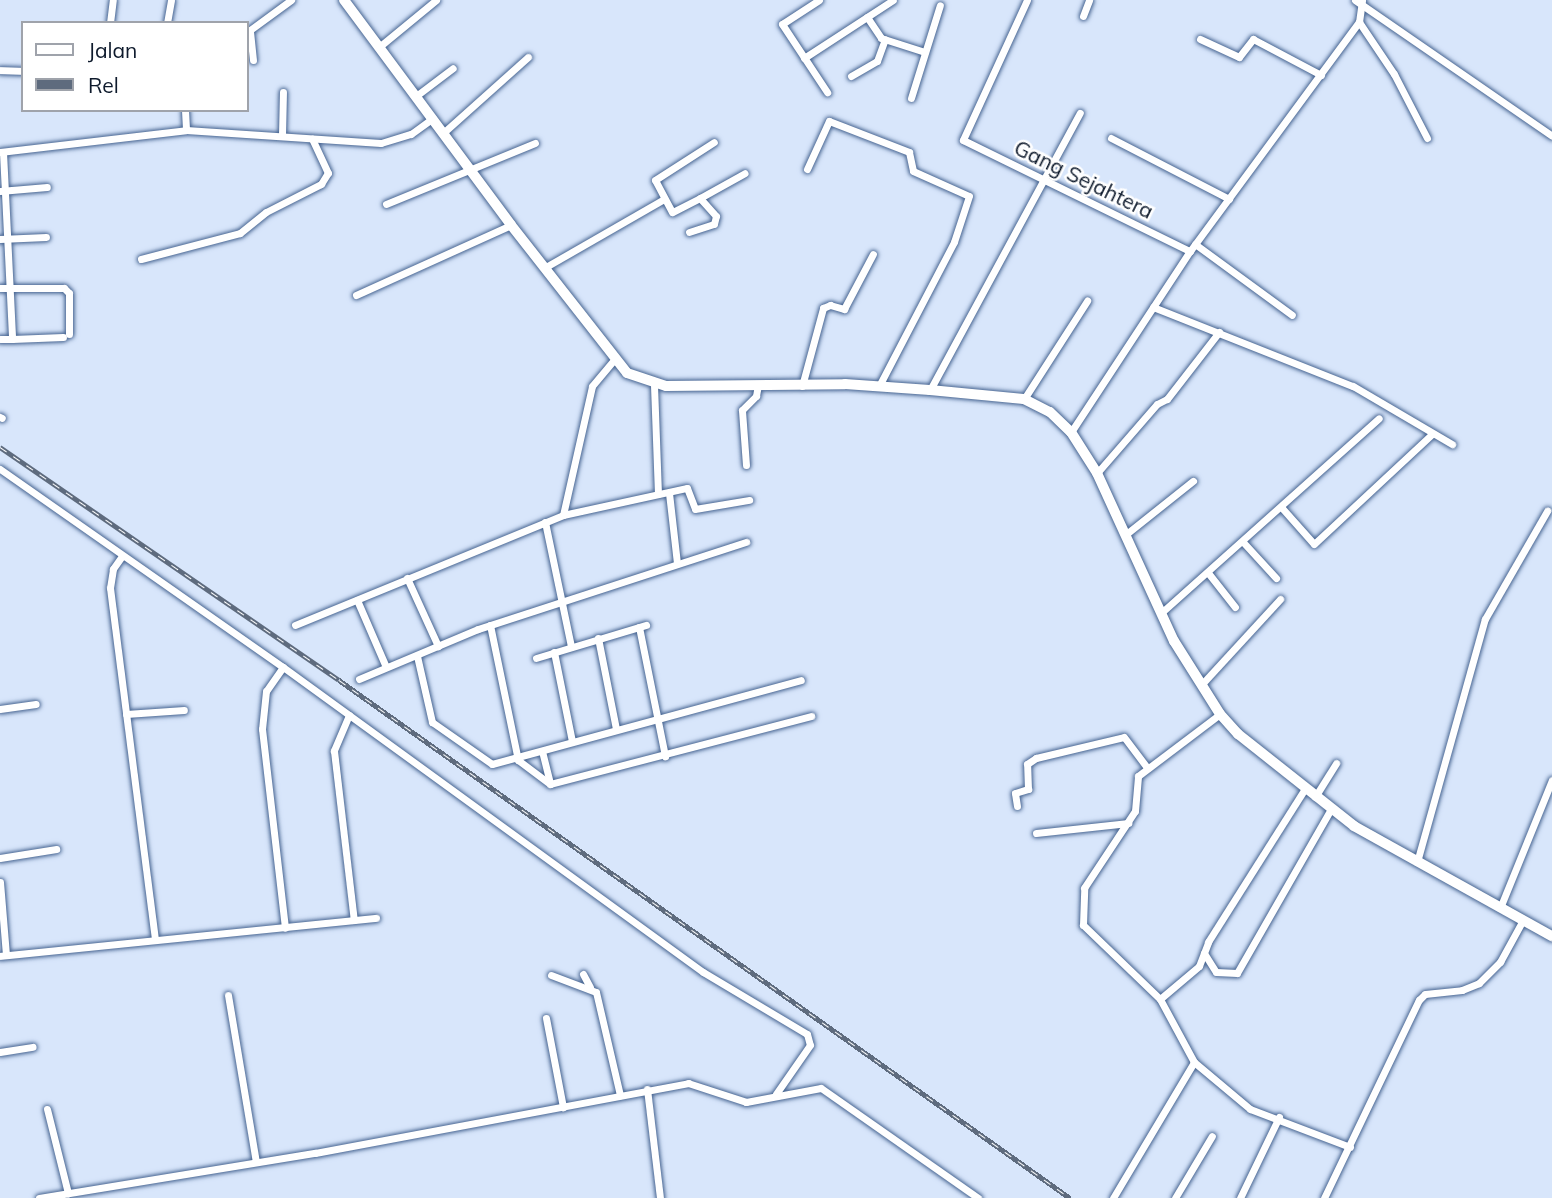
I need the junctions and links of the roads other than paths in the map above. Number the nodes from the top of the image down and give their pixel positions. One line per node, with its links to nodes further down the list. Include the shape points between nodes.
1 (113, 0): 15 (street)
2 (171, 0): 16 (street)
3 (291, 0): 24 (street, via 250,30)
4 (344, 0): 20 (street)
5 (436, 0): 20 (street)
6 (818, 0): 23 (street, via 782,24)
7 (893, 0): 14 (street)
8 (1027, 0): 50 (street, Gang Sejahtera, via 963,140)
9 (1089, 0): 13 (street)
10 (1355, 0): 11 (street)
11 (1363, 3): 17 (street); 40 (street)
12 (940, 5): 21 (street)
13 (1083, 16)
14 (867, 17): 18 (street); 23 (street)
15 (110, 21)
16 (167, 21)
17 (1359, 22): 28 (street); 43 (street, via 1394,74)
18 (885, 39): 21 (street); 29 (street, via 877,61)
19 (1200, 39): 28 (street, via 1239,57 1253,39)
20 (379, 47): 32 (street)
21 (925, 52): 33 (street)
22 (528, 57): 38 (street)
23 (804, 58): 31 (street)
24 (253, 60)
25 (453, 68): 32 (street)
26 (0, 70): 27 (street)
27 (21, 71)
28 (1321, 75): 55 (street)
29 (851, 76)
30 (283, 92): 39 (street)
31 (827, 92)
32 (416, 96): 36 (street)
33 (911, 98)
34 (185, 112): 37 (street)
35 (1080, 113): 50 (street)
36 (433, 118): 38 (street); 41 (street, via 394,141)
37 (186, 130): 39 (street); 46 (street)
38 (443, 133): 47 (street)
39 (282, 135): 41 (street)
40 (1552, 136)
41 (312, 138): 63 (street, via 328,173 321,184 266,212 240,233)
42 (1111, 138): 55 (street)
43 (1427, 138)
44 (714, 142): 54 (street, via 655,180)
45 (535, 143): 47 (street)
46 (2, 152): 52 (street)
47 (469, 168): 56 (street); 57 (street)
48 (807, 169): 78 (street, via 829,121 909,152 913,172 969,196 954,242)
49 (745, 173): 53 (street)
50 (1043, 178): 61 (street, Gang Sejahtera); 79 (street)
51 (47, 187): 52 (street)
52 (3, 190): 60 (street)
53 (701, 198): 54 (street, via 674,212); 58 (street, via 716,221)
54 (664, 199): 64 (street)
55 (1228, 199): 61 (street)
56 (386, 204)
57 (511, 225): 64 (street); 67 (street)
58 (689, 232)
59 (46, 237): 60 (street)
60 (4, 239): 66 (street)
61 (1192, 247): 69 (street); 70 (street, Gang Sejahtera)
62 (873, 254): 77 (street, via 844,309 823,308)
63 (141, 260)
64 (544, 268): 74 (street)
65 (0, 288): 66 (street)
66 (11, 288): 73 (street); 73 (street, via 66,289 66,335)
67 (356, 295)
68 (1087, 301): 80 (street)
69 (1153, 307): 71 (street); 82 (street)
70 (1292, 315)
71 (1219, 332): 83 (street, via 1353,386); 87 (street, via 1167,400 1157,404)
72 (0, 339): 73 (street)
73 (12, 339)
74 (614, 360): 75 (street, via 627,373); 94 (street, via 592,386)
75 (654, 385): 76 (street); 90 (street)
76 (758, 385): 77 (street); 85 (street, via 742,410)
77 (802, 386): 78 (street)
78 (879, 386): 79 (street)
79 (930, 390): 80 (street)
80 (1024, 400): 82 (street, via 1049,412)
81 (1379, 418): 92 (street)
82 (1071, 432): 87 (street)
83 (1432, 433): 84 (street); 92 (street, via 1314,544)
84 (1452, 443)
85 (746, 465)
86 (0, 469): 99 (street)
87 (1097, 473): 96 (street)
88 (1194, 481): 96 (street)
89 (669, 493): 90 (street); 91 (street, via 690,489 697,509); 100 (street)
90 (658, 494): 94 (street)
91 (749, 500)
92 (1282, 508): 98 (street)
93 (1547, 510): 147 (street, via 1485,619)
94 (563, 515): 95 (street)
95 (545, 522): 102 (street); 106 (street)
96 (1125, 535): 108 (street)
97 (746, 542): 100 (street)
98 (1243, 542): 101 (street); 103 (street)
99 (122, 556): 117 (street); 125 (street, via 113,569 110,588)
100 (677, 563): 106 (street)
101 (1209, 574): 107 (street); 108 (street)
102 (407, 578): 104 (street); 112 (street)
103 (1276, 578)
104 (357, 600): 109 (street); 118 (street)
105 (1280, 600): 121 (street)
106 (560, 603): 110 (street); 113 (street)
107 (1235, 607)
108 (1161, 612): 121 (street)
109 (295, 625)
110 (490, 625): 112 (street); 134 (street)
111 (598, 638): 113 (street); 129 (street, via 643,626); 130 (street)
112 (438, 646): 115 (street)
113 (571, 646): 114 (street)
114 (554, 652): 116 (street); 131 (street)
115 (417, 656): 118 (street); 134 (street, via 434,725 486,764)
116 (536, 658)
117 (283, 667): 127 (street); 153 (street, via 267,691 262,729)
118 (386, 667): 119 (street)
119 (359, 679)
120 (801, 680): 129 (street)
121 (1201, 685): 126 (street)
122 (36, 704): 123 (street)
123 (0, 709)
124 (184, 710): 125 (street)
125 (126, 714): 155 (street)
126 (1220, 714): 136 (street); 139 (street)
127 (349, 715): 151 (street, via 334,751); 167 (street, via 703,972 807,1034 810,1045)
128 (811, 716): 133 (street)
129 (658, 718): 130 (street); 133 (street)
130 (616, 729): 131 (street)
131 (572, 741): 132 (street)
132 (542, 751): 134 (street); 138 (street)
133 (665, 756): 138 (street)
134 (518, 760): 138 (street)
135 (1336, 763): 140 (street)
136 (1147, 768): 141 (street, via 1124,737 1036,758 1027,764 1028,789 1015,793); 143 (street, via 1136,779 1137,802)
137 (1552, 780): 149 (street)
138 (550, 784)
139 (1304, 790): 140 (street); 156 (street)
140 (1315, 797): 142 (street)
141 (1017, 806)
142 (1331, 808): 147 (street); 156 (street, via 1237,973 1216,972)
143 (1128, 823): 144 (street); 161 (street, via 1084,888 1083,925)
144 (1036, 833)
145 (56, 849): 146 (street)
146 (0, 859)
147 (1417, 862): 149 (street)
148 (0, 882): 157 (street)
149 (1500, 908): 152 (street)
150 (376, 918): 151 (street)
151 (354, 920): 153 (street)
152 (1523, 920): 154 (street); 173 (street, via 1500,962 1479,983 1425,994 1419,1000 1360,1116)
153 (285, 928): 155 (street)
154 (1552, 936)
155 (155, 937): 157 (street)
156 (1204, 953): 161 (street, via 1194,971)
157 (3, 955)
158 (583, 974): 168 (street, via 603,1018)
159 (551, 975): 168 (street, via 596,992)
160 (228, 995): 174 (street)
161 (1160, 999): 165 (street)
162 (545, 1018): 169 (street)
163 (33, 1047): 164 (street)
164 (0, 1052)
165 (1194, 1062): 171 (street, via 1233,1099 1250,1110); 179 (street)
166 (647, 1089): 167 (street, via 688,1083 746,1102); 168 (street); 177 (street)
167 (776, 1094): 178 (street, via 821,1088)
168 (620, 1095): 169 (street)
169 (563, 1107): 174 (street)
170 (47, 1109): 175 (street)
171 (1279, 1117): 173 (street); 181 (street)
172 (1212, 1136): 180 (street)
173 (1350, 1147): 182 (street)
174 (256, 1162): 175 (street)
175 (68, 1193): 176 (street)
176 (38, 1198)
177 (660, 1198)
178 (978, 1198)
179 (1113, 1198)
180 (1175, 1198)
181 (1241, 1198)
182 (1324, 1198)

